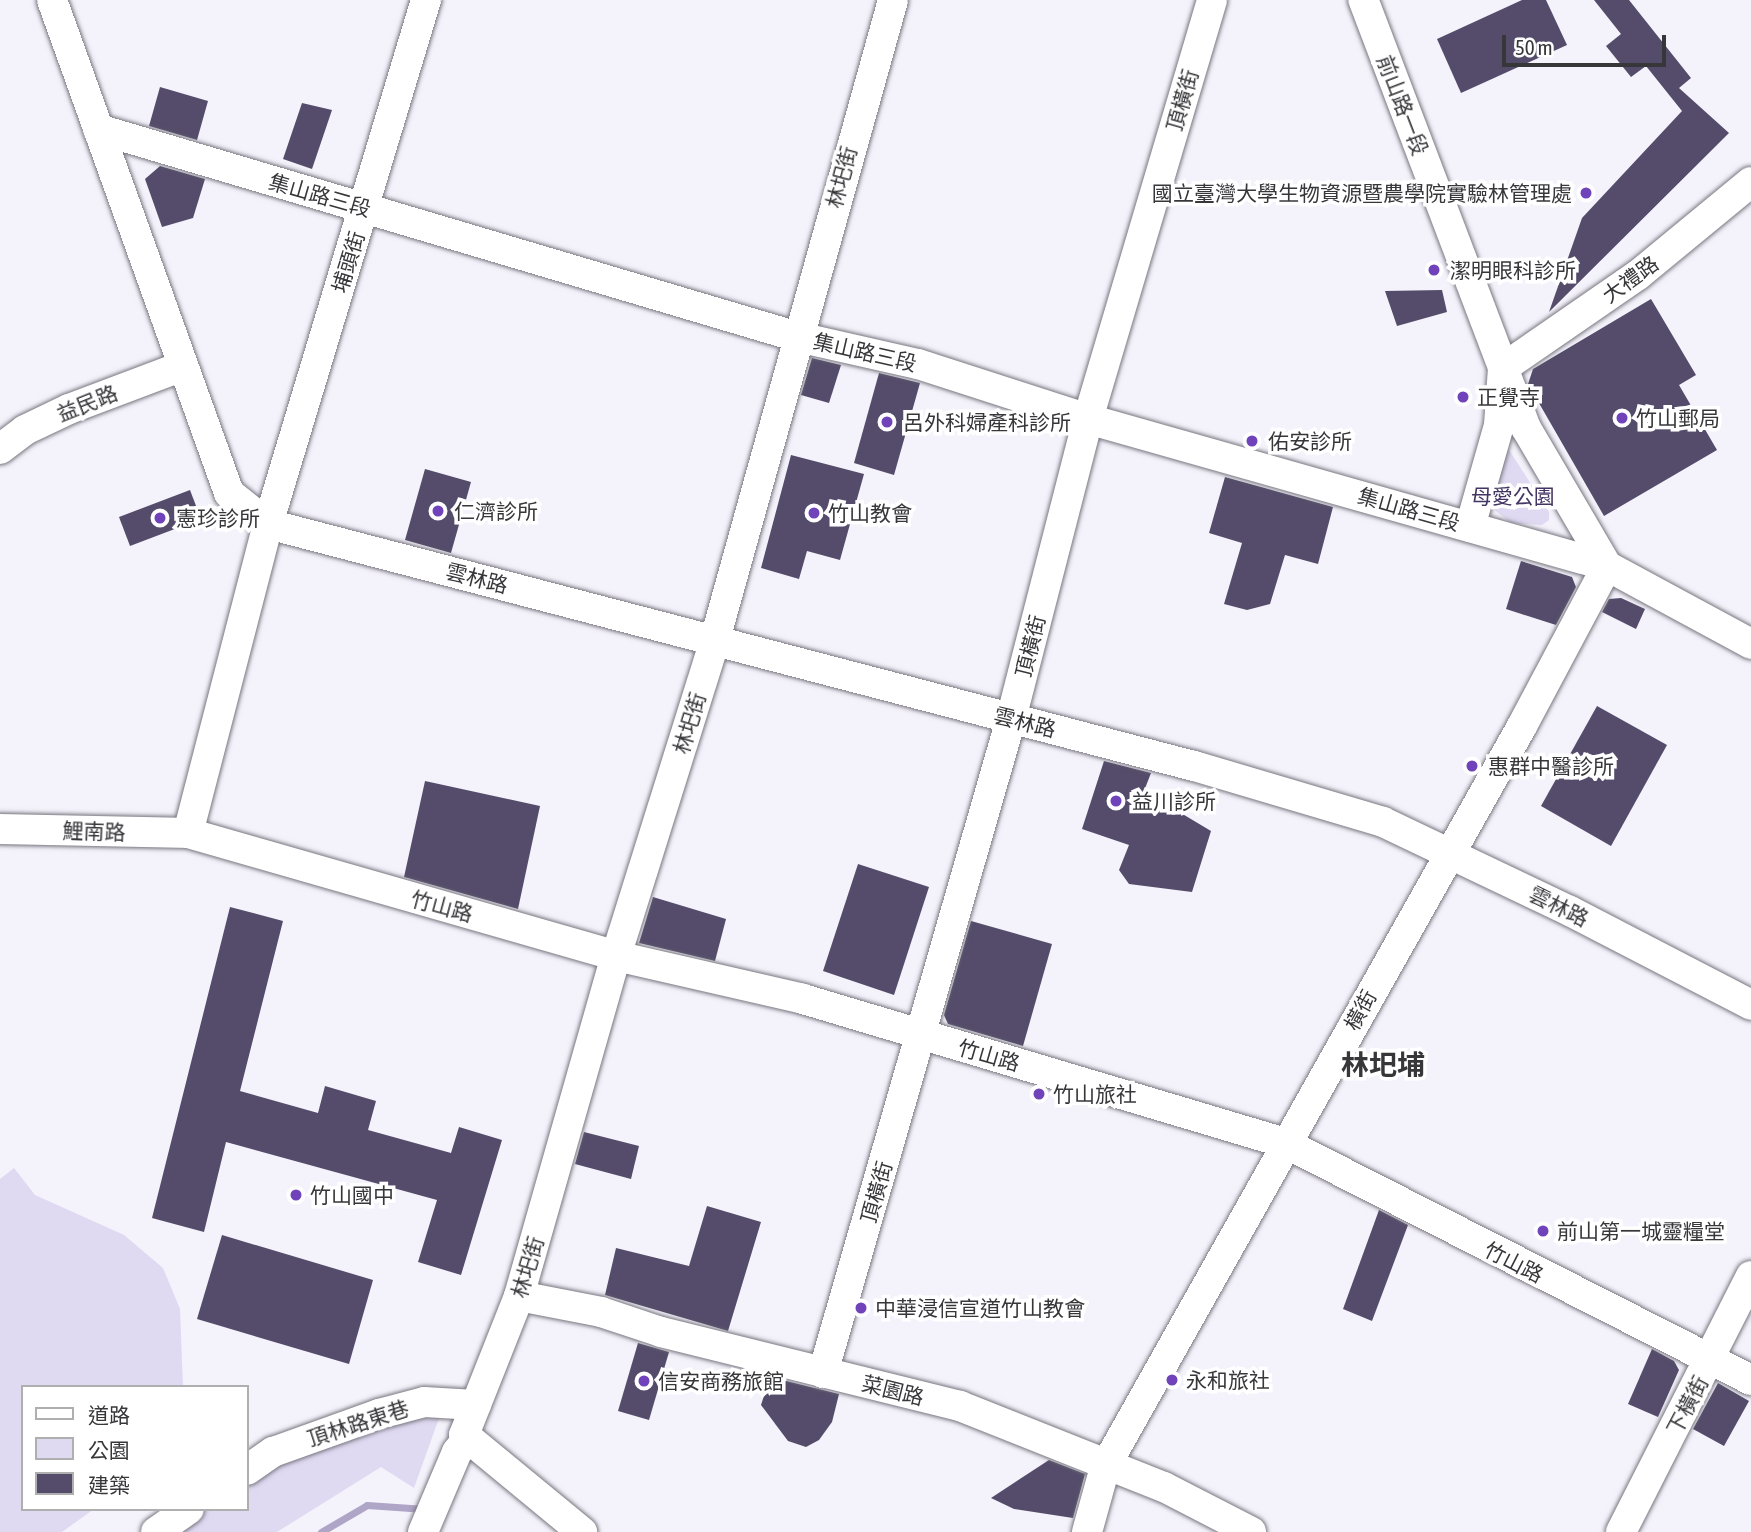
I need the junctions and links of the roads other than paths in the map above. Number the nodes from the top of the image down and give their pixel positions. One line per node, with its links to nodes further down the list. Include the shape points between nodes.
1 (52, 0): 6 (street)
2 (426, 0): 8 (street, 埔頭街)
3 (893, 0): 9 (street, 林圯街)
4 (1212, 0): 12 (street, 頂橫街)
5 (1363, 0): 11 (street, 前山路一段)
6 (98, 130): 8 (street, 集山路三段); 10 (street)
7 (1751, 182): 11 (street, 大禮路, via 1638,275)
8 (365, 208): 9 (street, 集山路三段); 14 (street, 埔頭街)
9 (798, 337): 12 (street, 集山路三段, via 918,364); 17 (street, 林圯街)
10 (180, 367): 13 (street, 益民路, via 69,409 25,430); 14 (street, via 229,494)
11 (1503, 368): 15 (street, 前山路一段, via 1499,425); 16 (street, 前山路一段, via 1526,428)
12 (1088, 419): 15 (street, 集山路三段); 19 (street, 頂橫街)
13 (0, 449)
14 (268, 524): 17 (street, 雲林路); 20 (street, 埔頭街)
15 (1470, 527): 16 (street, 集山路三段)
16 (1607, 566): 18 (street, 集山路三段); 22 (street, 橫街)
17 (714, 643): 19 (street, 雲林路); 23 (street, 林圯街)
18 (1751, 644)
19 (1011, 719): 22 (street, 雲林路, via 1194,766 1383,822); 25 (street, 頂橫街)
20 (188, 833): 21 (street, 鯉南路); 23 (street, 竹山路)
21 (8, 834)
22 (1450, 854): 24 (street, 雲林路); 26 (street, 橫街)
23 (616, 956): 25 (street, 竹山路, via 790,996); 28 (street, 林圯街)
24 (1751, 1005)
25 (921, 1035): 26 (street, 竹山路); 30 (street, 頂橫街)
26 (1285, 1143): 29 (street, 竹山路); 34 (street, 橫街)
27 (1751, 1276): 29 (street, 下橫街)
28 (519, 1296): 30 (street, 菜園路, via 601,1312); 32 (street, 林圯街)
29 (1711, 1359): 31 (street, 竹山路); 42 (street, 下橫街)
30 (823, 1373): 34 (street, 菜園路, via 960,1406)
31 (1751, 1380)
32 (476, 1405): 33 (street, 林圯街, via 464,1435); 35 (street, 頂林路東巷, via 424,1402 379,1414 273,1452)
33 (468, 1438): 38 (street, 林圯街); 39 (street)
34 (1105, 1466): 40 (street, 橫街); 41 (street, 菜園路, via 1164,1488)
35 (248, 1469)
36 (186, 1511): 37 (street)
37 (156, 1532)
38 (423, 1532)
39 (582, 1532)
40 (1087, 1532)
41 (1251, 1532)
42 (1621, 1532)

